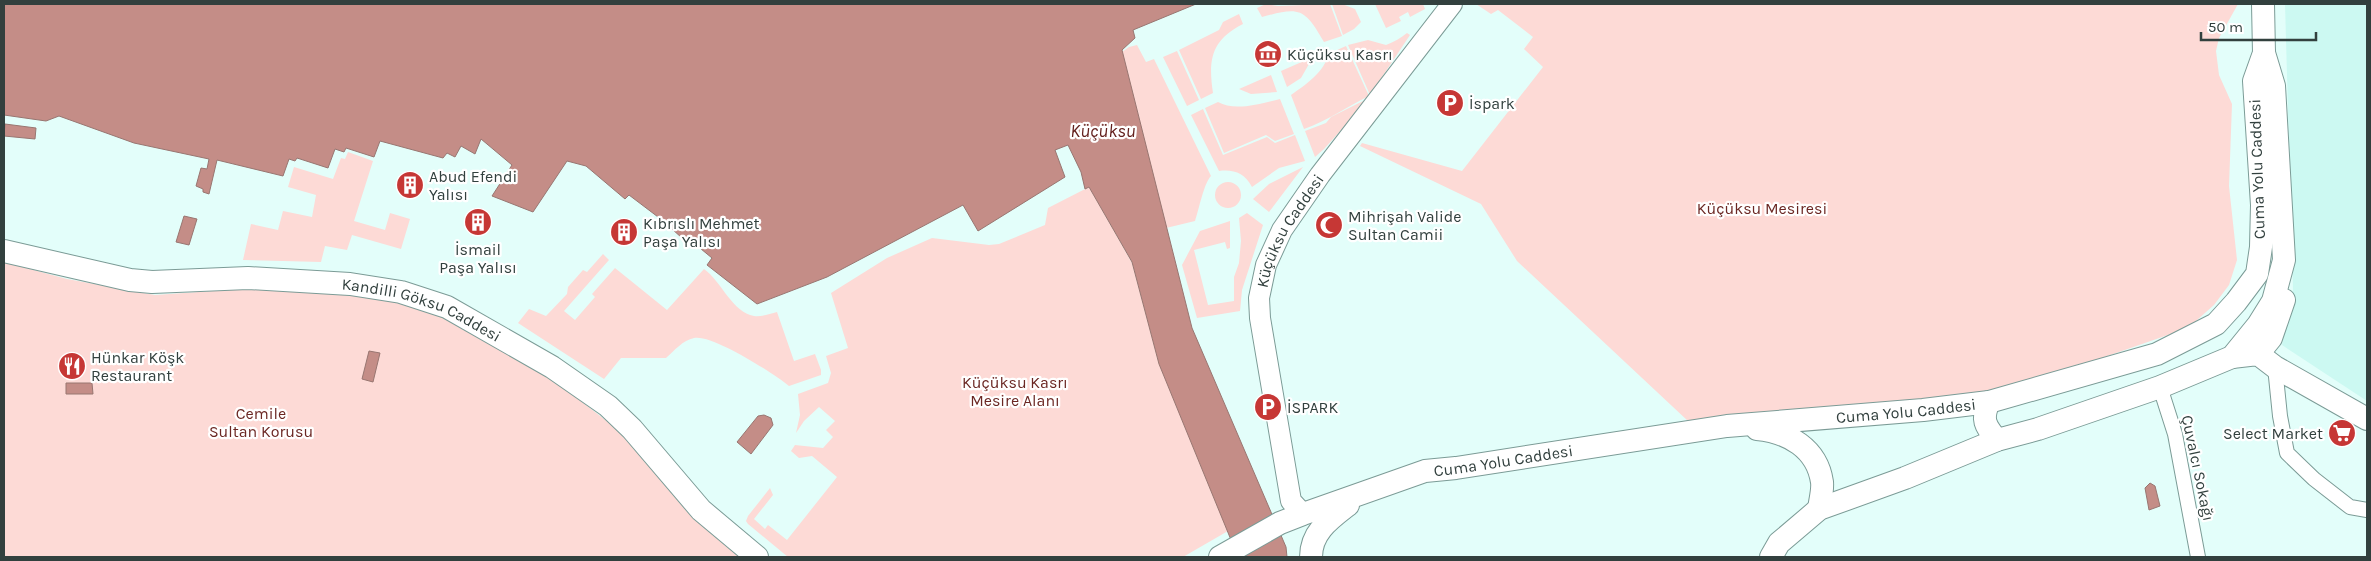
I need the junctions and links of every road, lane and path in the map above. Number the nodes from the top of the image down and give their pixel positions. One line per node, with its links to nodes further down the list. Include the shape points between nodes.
1 (1452, 4): 15 (street, Küçüksu Caddesi, via 1320,175 1282,230 1266,265 1259,298 1260,318)
2 (2263, 4): 3 (main road, Cuma Yolu Caddesi)
3 (2264, 53): 5 (main road, Cuma Yolu Caddesi, via 2254,81 2262,205); 6 (main road, Cuma Yolu Caddesi, via 2274,86 2284,260)
4 (4, 252): 19 (main road, Kandilli Göksu Caddesi, via 130,280 248,278 350,284 401,292 446,307 552,367 608,406 702,510)
5 (2257, 274): 6 (main road, via 2270,268); 10 (main road, Cuma Yolu Caddesi, via 2216,324 2157,354)
6 (2281, 274): 7 (main road, Cuma Yolu Caddesi, via 2273,301); 8 (main road, via 2287,290)
7 (2232, 357): 8 (main road); 9 (main road, Cuma Yolu Caddesi)
8 (2267, 361): 11 (main road); 17 (street, via 2287,453 2314,480 2350,507)
9 (2160, 387): 13 (main road, Cuma Yolu Caddesi); 22 (street, Çuvalcı Sokağı, via 2175,434)
10 (1989, 402): 12 (main road, Cuma Yolu Caddesi); 13 (main road, via 1983,414 1987,429)
11 (2367, 419)
12 (1727, 426): 14 (main road, Cuma Yolu Caddesi, via 1426,471); 16 (main road, via 1773,430 1800,442 1817,465 1822,483)
13 (1997, 440): 16 (main road, Cuma Yolu Caddesi)
14 (1395, 480): 15 (main road, Cuma Yolu Caddesi); 20 (main road, via 1349,504 1325,522 1311,548)
15 (1297, 508): 18 (main road, via 1280,523)
16 (1819, 509): 21 (main road, via 1779,543)
17 (2367, 510)
18 (1225, 554)
19 (757, 557)
20 (1311, 557)
21 (1771, 557)
22 (2198, 557)

